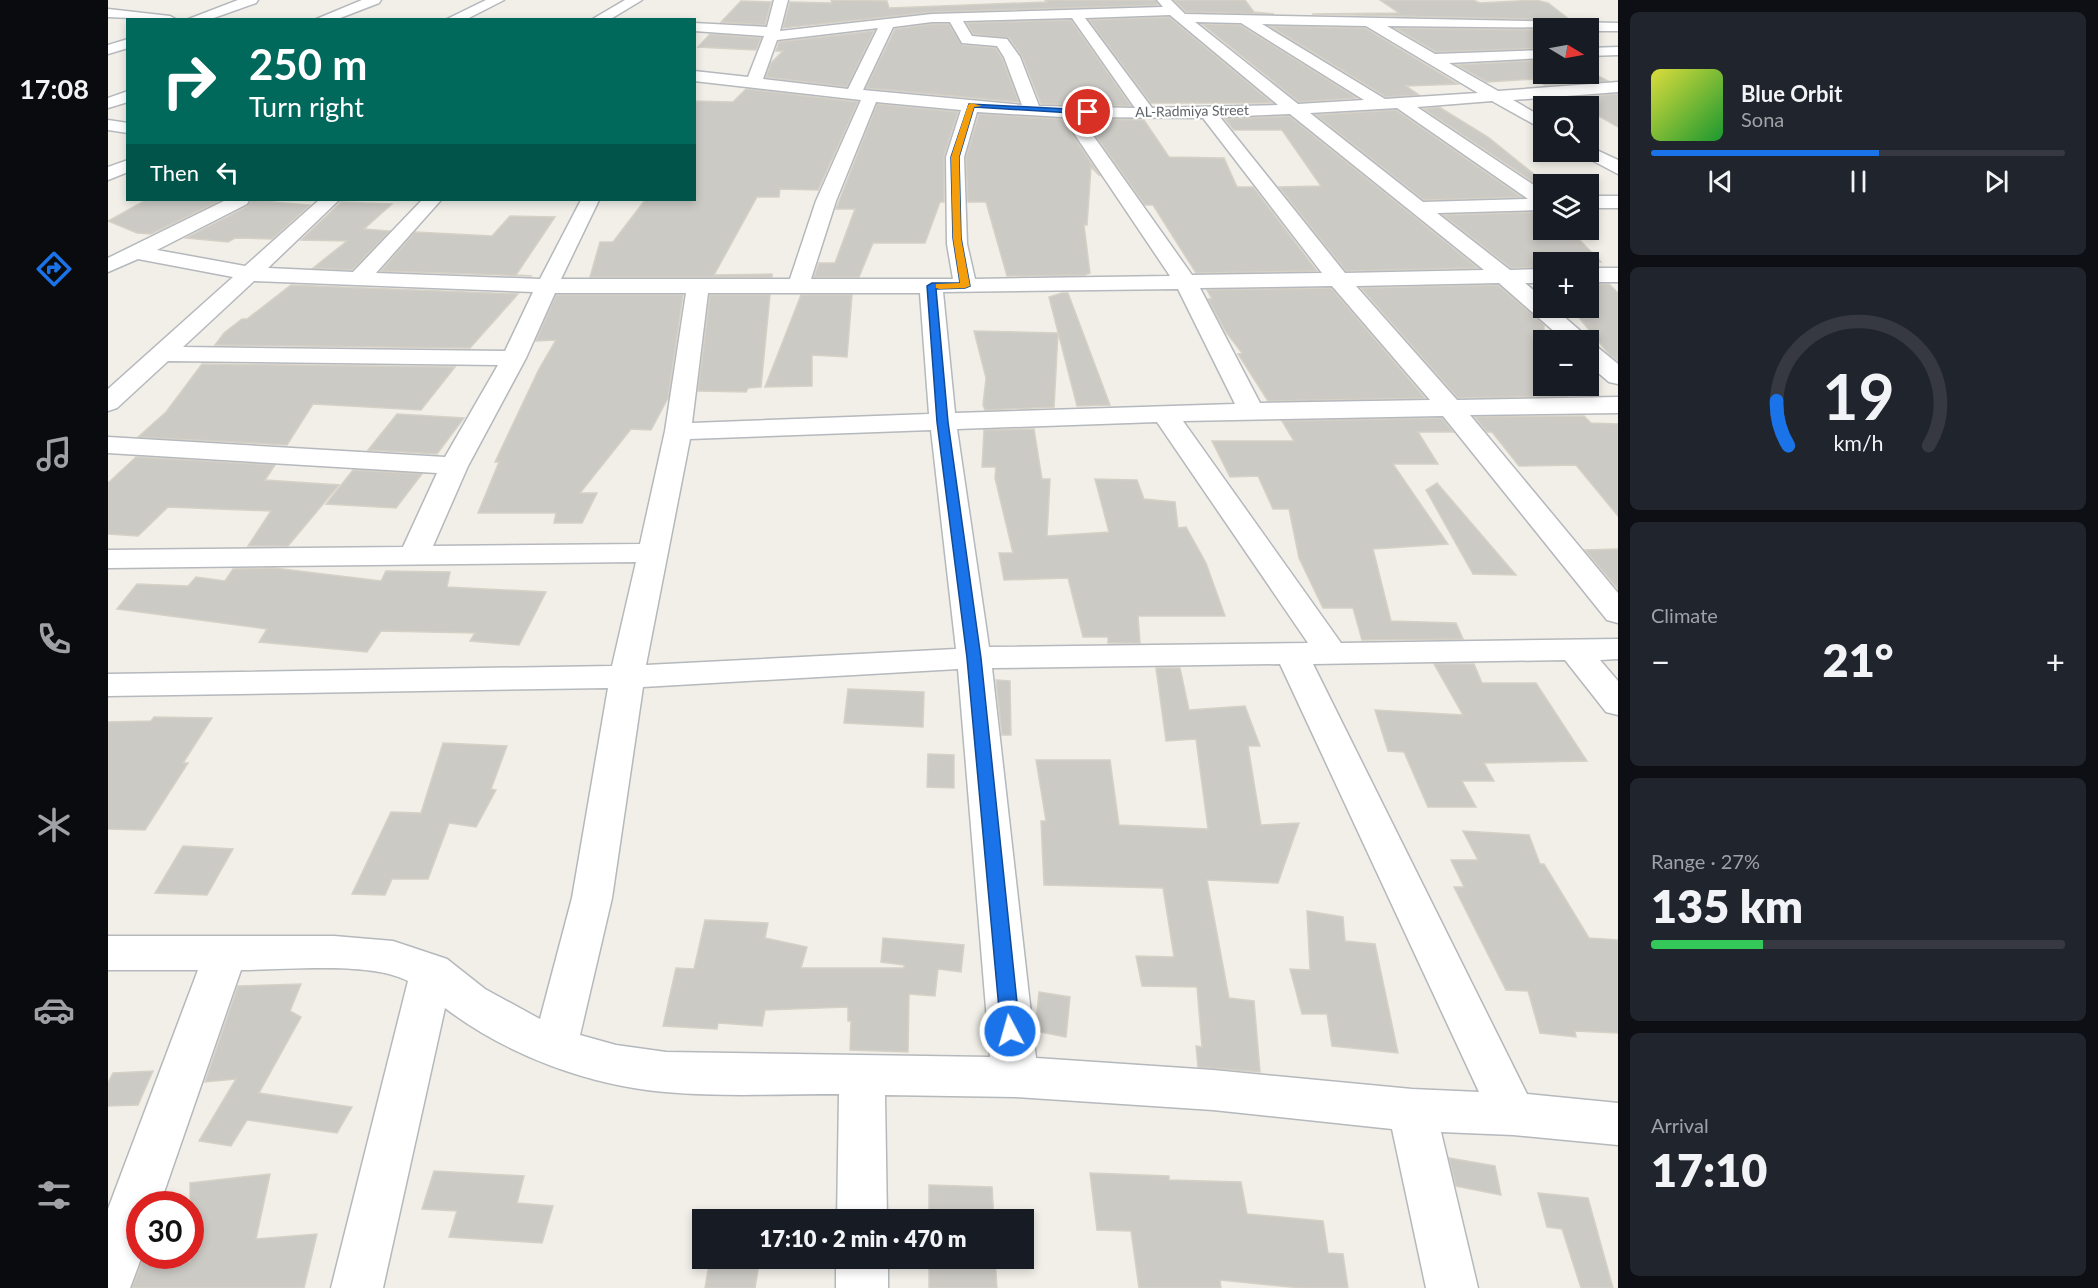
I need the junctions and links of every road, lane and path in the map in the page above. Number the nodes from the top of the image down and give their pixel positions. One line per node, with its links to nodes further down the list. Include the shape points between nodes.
1 (134, 0): 11 (street)
2 (251, 0): 17 (street)
3 (374, 0): 18 (street)
4 (497, 0): 19 (street)
5 (635, 0): 20 (street)
6 (781, 0): 31 (street)
7 (1035, 0): 13 (street)
8 (1283, 7): 23 (street)
9 (1382, 9): 26 (street)
10 (1173, 10): 14 (street); 22 (street); 50 (street)
11 (108, 11): 16 (street)
12 (1533, 12): 21 (street)
13 (1050, 13): 14 (street); 15 (street)
14 (1075, 13): 54 (street)
15 (954, 17): 25 (street, via 930,14); 51 (street, via 967,40 1002,42 1012,57)
16 (156, 18)
17 (199, 18)
18 (326, 18)
19 (456, 18)
20 (602, 18)
21 (1550, 18)
22 (1244, 19): 23 (street); 47 (street)
23 (1302, 20): 24 (street)
24 (1369, 22): 26 (street); 39 (street)
25 (888, 23): 31 (street); 43 (street)
26 (1408, 23): 28 (street)
27 (696, 27): 31 (street)
28 (1533, 27)
29 (1618, 27): 30 (street)
30 (1599, 28)
31 (772, 34): 41 (street)
32 (1599, 36): 33 (street)
33 (1618, 43)
34 (126, 44): 35 (street)
35 (108, 50)
36 (1618, 51): 37 (street)
37 (1599, 52)
38 (1533, 54): 39 (street)
39 (1431, 59): 44 (street)
40 (696, 76): 41 (street, AL-Radmiya Street)
41 (754, 82): 43 (street, AL-Radmiya Street)
42 (1614, 89): 44 (street, AL-Radmiya Street)
43 (862, 94): 49 (street, AL-Radmiya Street); 85 (street)
44 (1491, 95): 46 (street, AL-Radmiya Street); 55 (street)
45 (126, 97): 48 (street)
46 (1400, 102): 47 (street, AL-Radmiya Street); 62 (street)
47 (1380, 103): 50 (street, AL-Radmiya Street)
48 (108, 104)
49 (971, 105): 51 (street, AL-Radmiya Street); 84 (street, via 955,157 957,238)
50 (1292, 108): 53 (street, AL-Radmiya Street); 70 (street)
51 (1032, 110): 52 (street, AL-Radmiya Street)
52 (1068, 112): 54 (street, AL-Radmiya Street); 80 (street)
53 (1207, 112): 54 (street, AL-Radmiya Street); 79 (street)
54 (1147, 113)
55 (1533, 119)
56 (108, 125): 57 (street)
57 (126, 128)
58 (1599, 157): 60 (street)
59 (126, 166): 61 (street)
60 (1618, 168)
61 (108, 174)
62 (1533, 194)
63 (238, 201): 71 (street)
64 (329, 201): 73 (street)
65 (431, 201): 78 (street)
66 (590, 201): 81 (street)
67 (1599, 202): 68 (street)
68 (1618, 202)
69 (1533, 203): 70 (street)
70 (1420, 208): 76 (street)
71 (135, 252): 72 (street); 73 (street)
72 (108, 266)
73 (250, 274): 78 (street); 87 (street)
74 (1599, 275): 75 (street)
75 (1618, 275)
76 (1504, 276): 77 (street); 79 (street); 86 (street)
77 (1533, 276)
78 (358, 279): 81 (street)
79 (1340, 280): 80 (street); 93 (street)
80 (1186, 283): 84 (street); 94 (street)
81 (547, 286): 82 (street); 88 (street)
82 (698, 286): 85 (street); 97 (street)
83 (932, 286): 84 (street); 85 (street); 96 (street)
84 (965, 286)
85 (798, 287)
86 (1566, 330)
87 (161, 354): 88 (street); 91 (street)
88 (514, 358): 99 (street)
89 (1599, 359): 90 (street)
90 (1616, 372)
91 (108, 403)
92 (1618, 405): 93 (street)
93 (1451, 409): 94 (street); 103 (street)
94 (1251, 411): 95 (street)
95 (1165, 415): 96 (street); 106 (street)
96 (943, 422): 97 (street); 108 (street)
97 (678, 431): 100 (street)
98 (108, 445): 99 (street)
99 (454, 466): 101 (street)
100 (651, 553): 101 (street); 109 (street)
101 (413, 557): 102 (street)
102 (108, 559)
103 (1618, 613)
104 (1618, 649): 105 (street)
105 (1575, 650): 106 (street); 111 (street)
106 (1332, 653): 107 (street)
107 (1292, 655): 108 (street); 119 (street)
108 (974, 658): 109 (street); 117 (street)
109 (627, 677): 110 (street); 115 (street, via 592,898)
110 (108, 685)
111 (1618, 704)
112 (108, 953): 113 (street)
113 (226, 953): 114 (street, via 361,954 408,962); 123 (street)
114 (432, 972): 115 (street, via 494,1018); 124 (street)
115 (555, 1047): 116 (street, via 623,1068 666,1072)
116 (862, 1074): 117 (street); 121 (street)
117 (1015, 1077): 118 (street, via 1213,1090)
118 (1412, 1110): 119 (street); 126 (street)
119 (1513, 1114): 120 (street)
120 (1618, 1124)
121 (862, 1209)
122 (862, 1269): 125 (street)
123 (108, 1278)
124 (357, 1288)
125 (862, 1288)
126 (1452, 1288)

